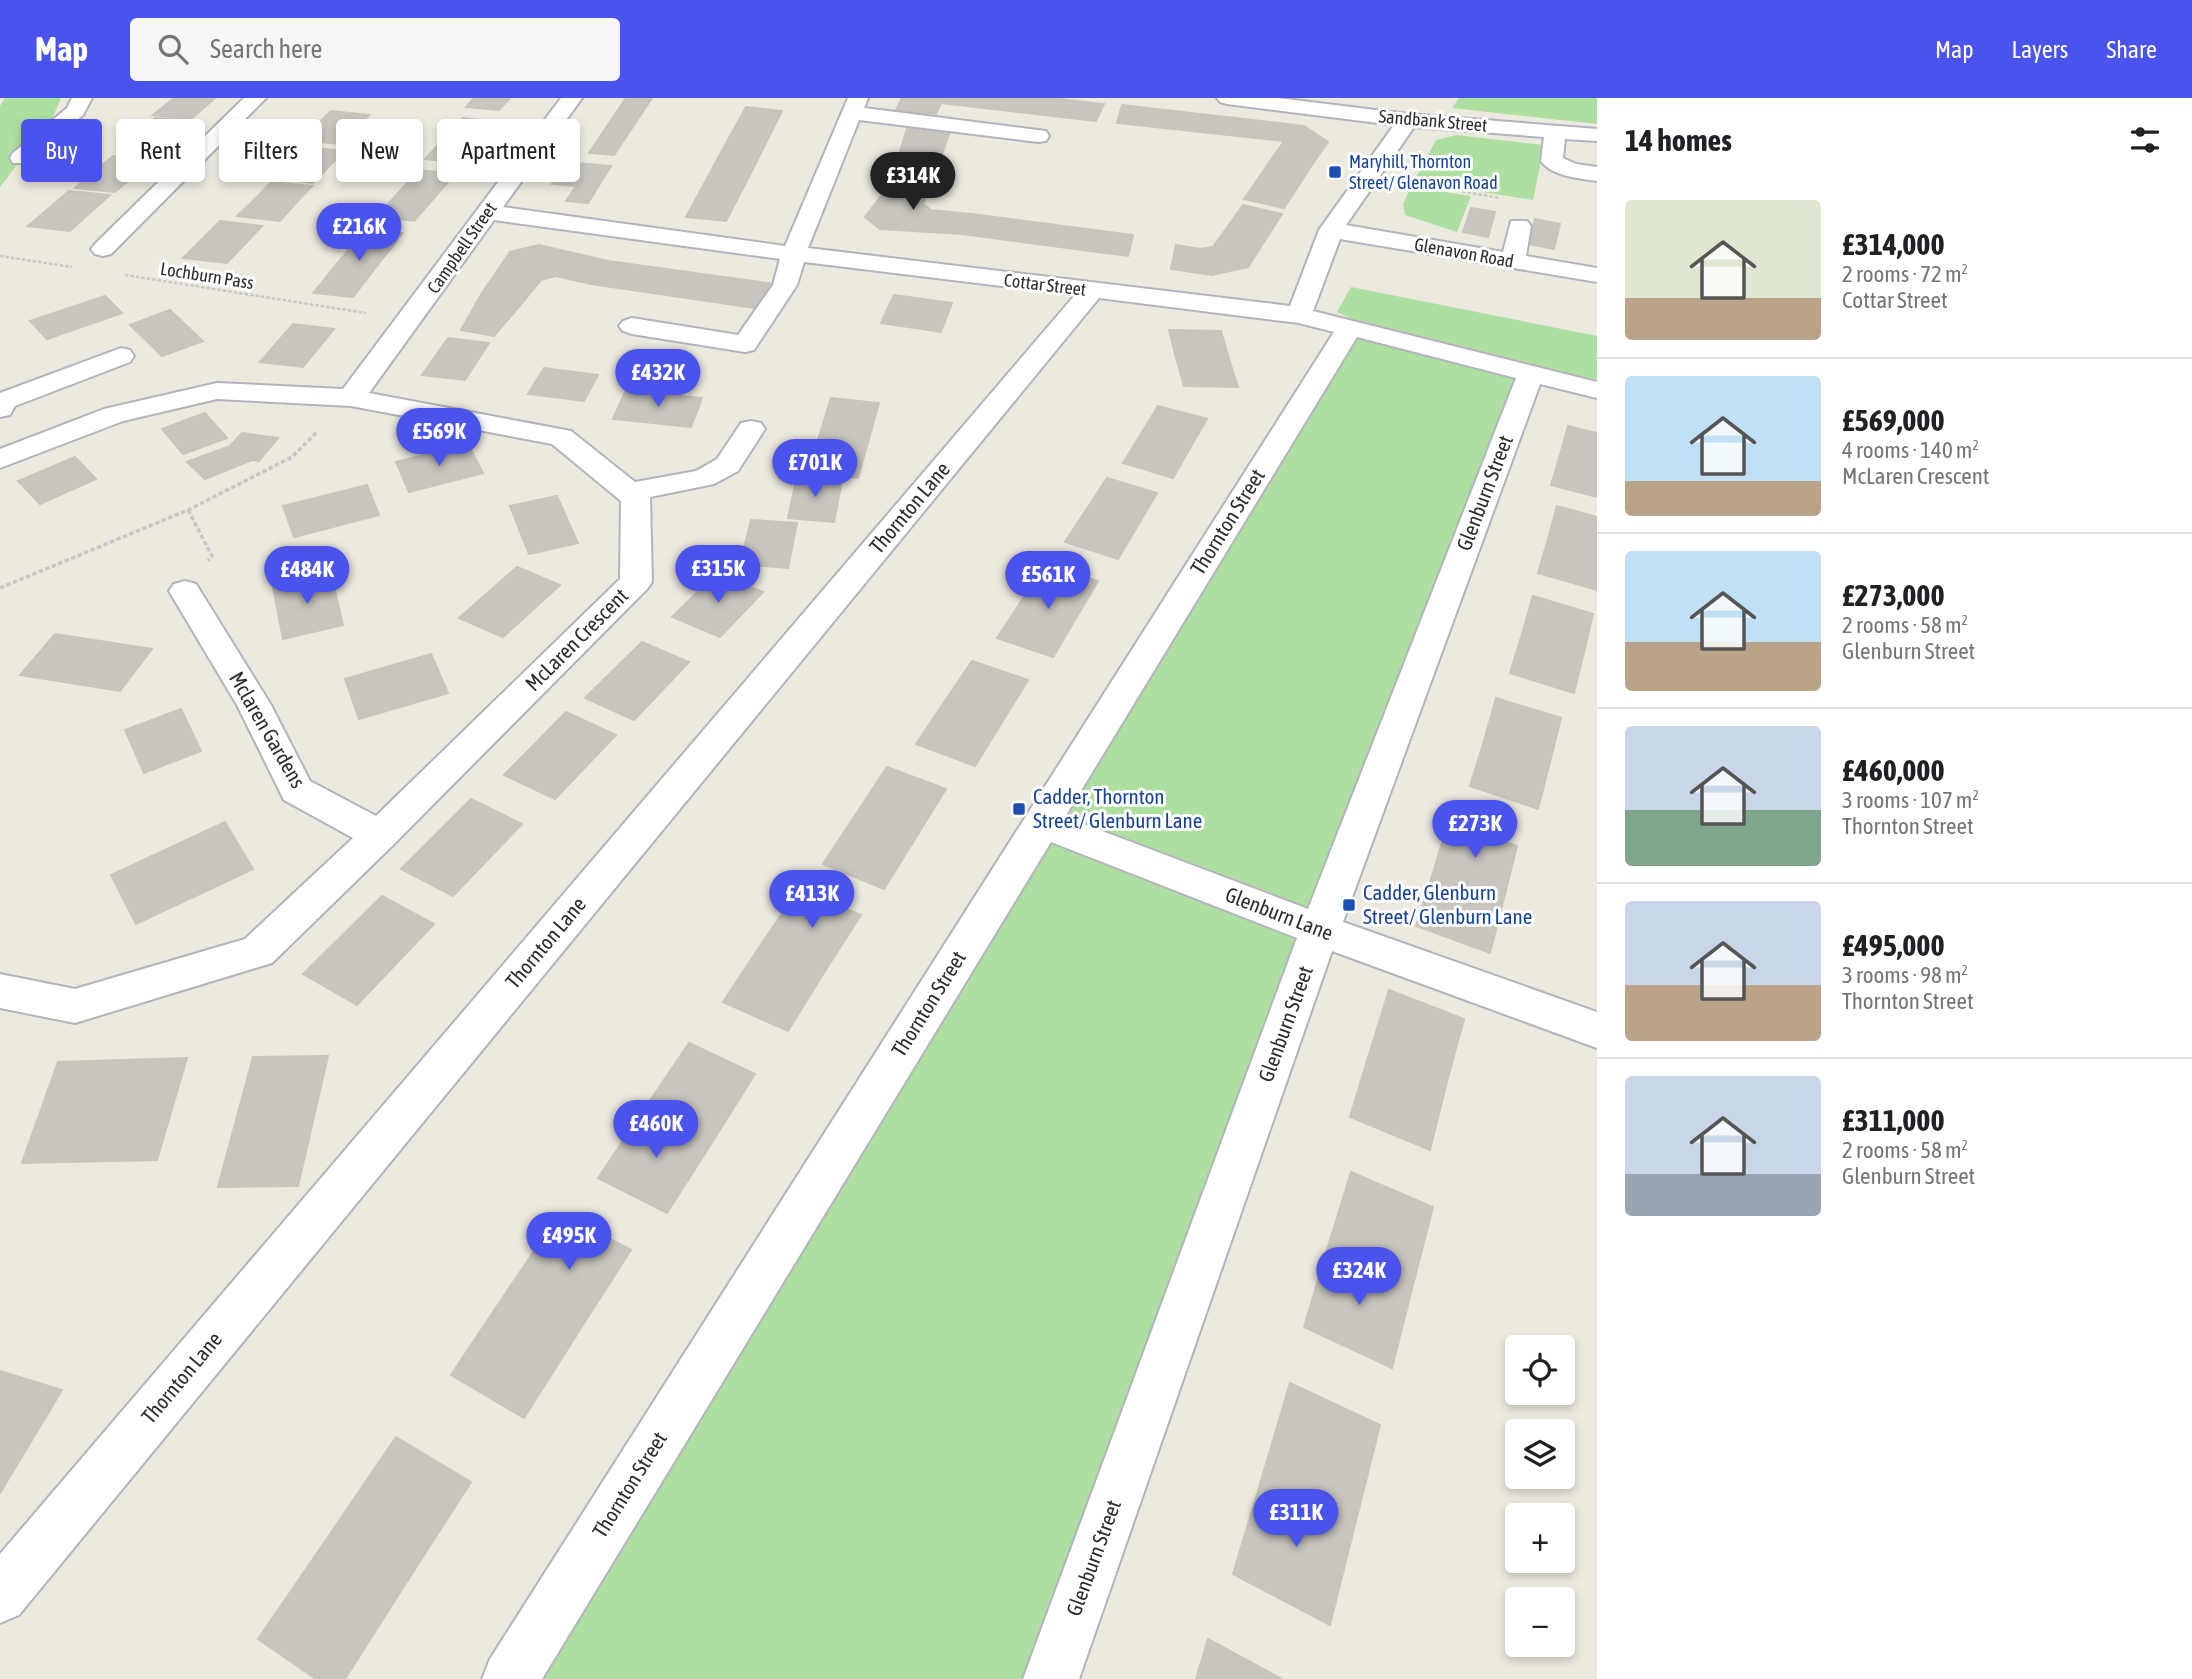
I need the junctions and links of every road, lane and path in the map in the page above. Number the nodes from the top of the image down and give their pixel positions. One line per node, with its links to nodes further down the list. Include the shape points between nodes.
1 (82, 98): 7 (street)
2 (256, 98): 18 (street)
3 (572, 98): 15 (street, Campbell Street)
4 (1227, 98): 5 (street, Sandbank Street)
5 (1281, 101): 8 (street, Sandbank Street)
6 (855, 106): 11 (street); 19 (street)
7 (67, 119)
8 (1408, 120): 9 (street, Sandbank Street); 13 (street)
9 (1555, 131): 10 (street, Sandbank Street); 12 (street, via 1552,161 1570,170)
10 (1597, 135)
11 (1038, 136)
12 (1597, 174)
13 (1369, 176): 14 (path); 17 (street)
14 (1505, 198)
15 (488, 212): 19 (street, Cottar Street); 27 (street, Campbell Street)
16 (1518, 226): 21 (street)
17 (1331, 230): 21 (street, Glenavon Road); 26 (street)
18 (103, 249)
19 (794, 254): 25 (street, Cottar Street); 28 (street, via 785,285 746,344)
20 (0, 256): 22 (path)
21 (1513, 261): 24 (street, Glenavon Road)
22 (82, 268)
23 (123, 275): 27 (path, Lochburn Pass)
24 (1597, 275)
25 (1093, 290): 26 (street, Cottar Street); 46 (street, Thornton Lane)
26 (1298, 316): 29 (street, Cottar Street)
27 (411, 320): 33 (street, Campbell Street)
28 (632, 326)
29 (1349, 329): 31 (street, Cottar Street); 41 (street, Thornton Street)
30 (121, 356): 34 (street, via 4,401)
31 (1531, 373): 32 (street, Cottar Street); 43 (street, Glenburn Street)
32 (1597, 390)
33 (351, 398): 36 (street, via 217,391 114,415); 37 (street, via 561,437); 38 (path, via 292,457)
34 (0, 409)
35 (751, 429): 37 (street, via 728,465 704,478)
36 (5, 448)
37 (629, 492): 42 (street, McLaren Crescent, via 636,498 636,582)
38 (188, 510): 39 (path); 40 (path, via 212,556)
39 (0, 588)
40 (185, 591): 42 (street, Mclaren Gardens, via 254,705 297,790)
41 (1041, 823): 43 (street, Glenburn Lane); 47 (street, Thornton Street)
42 (380, 835): 44 (street, McLaren Crescent, via 258,951 75,1006)
43 (1320, 930): 45 (street, Glenburn Lane); 48 (street, Glenburn Street)
44 (0, 991)
45 (1597, 1030)
46 (0, 1596)
47 (510, 1679)
48 (1051, 1679)

